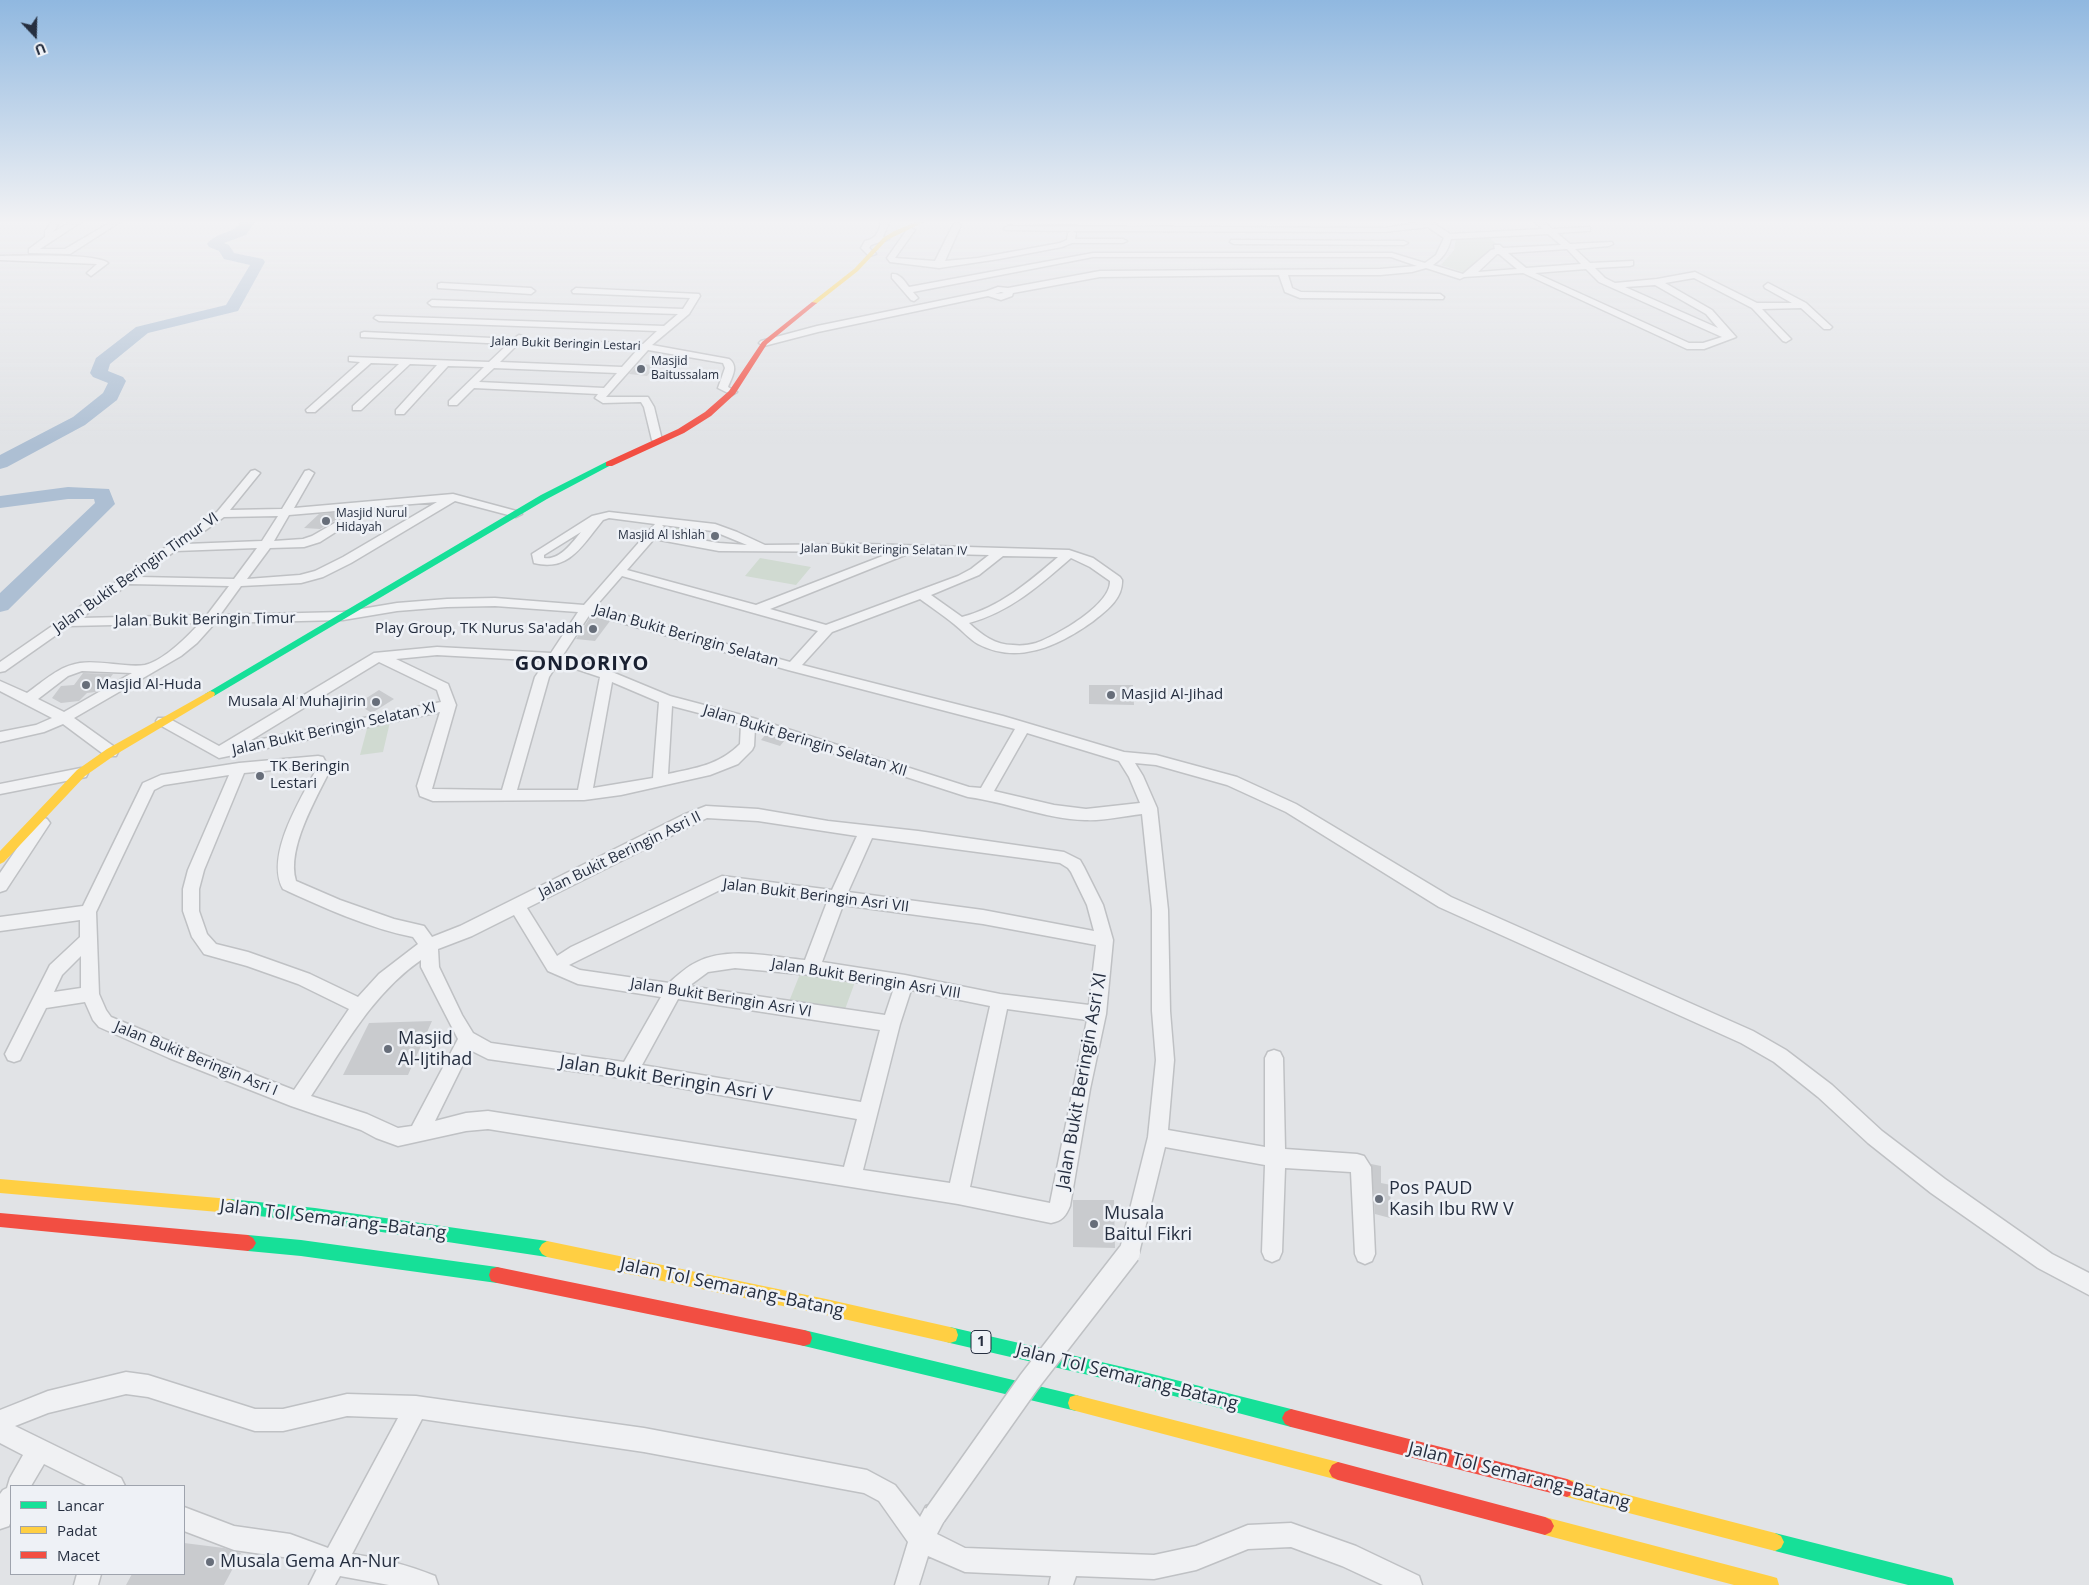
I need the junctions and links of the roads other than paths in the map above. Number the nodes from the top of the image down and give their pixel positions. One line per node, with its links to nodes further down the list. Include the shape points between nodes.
1 (498, 296): 16 (street)
2 (696, 296): 20 (street)
3 (822, 296): 29 (main road)
4 (913, 296): 19 (street)
5 (977, 296): 19 (street)
6 (979, 296): 29 (street)
7 (1390, 296): 13 (street)
8 (1579, 296): 26 (street, via 1687,346 1704,346)
9 (1638, 296): 26 (street)
10 (1684, 296): 26 (street, via 1709,312)
11 (1736, 296): 17 (street)
12 (1787, 296): 15 (street)
13 (1440, 297)
14 (432, 303): 16 (street)
15 (1803, 304): 17 (street); 23 (street)
16 (489, 305): 18 (street)
17 (1755, 306): 27 (street)
18 (550, 307): 20 (street); 22 (street)
19 (922, 307): 29 (street, via 817,328)
20 (686, 312): 24 (street)
21 (380, 318): 22 (street)
22 (530, 325): 24 (street); 28 (street)
23 (1827, 327)
24 (667, 329): 30 (street)
25 (364, 336): 28 (street, Jalan Bukit Beringin Lestari)
26 (1730, 337)
27 (1786, 339)
28 (515, 343): 30 (street, Jalan Bukit Beringin Lestari); 35 (street)
29 (762, 345): 39 (main road)
30 (646, 347): 36 (street); 39 (street, Jalan Bukit Beringin Lestari, via 726,361 730,368 723,388)
31 (352, 359): 32 (street)
32 (368, 360): 33 (street); 42 (street)
33 (406, 362): 34 (street); 41 (street)
34 (444, 364): 35 (street); 43 (street)
35 (491, 365): 36 (street); 37 (street)
36 (624, 370): 38 (street)
37 (471, 385): 38 (street); 40 (street)
38 (605, 391): 44 (street, via 600,400 644,399 649,406)
39 (732, 392): 44 (main road, via 708,414 681,431)
40 (453, 402)
41 (358, 408)
42 (312, 410)
43 (400, 412)
44 (657, 440): 51 (main road)
45 (255, 473): 50 (street, Jalan Bukit Beringin Timur VI)
46 (309, 473): 49 (street)
47 (453, 497): 48 (street); 51 (street); 63 (street, via 319,574 301,579)
48 (373, 505): 49 (street); 55 (street, via 316,539)
49 (285, 512): 50 (street); 55 (street)
50 (221, 514): 56 (street, Jalan Bukit Beringin Timur VI)
51 (516, 514): 67 (main road)
52 (599, 517): 52 (street, via 562,559 538,560 538,554); 53 (street, Jalan Bukit Beringin Selatan IV, via 622,515)
53 (664, 521): 54 (street); 57 (street, Jalan Bukit Beringin Selatan IV, via 720,530)
54 (650, 535): 57 (street, Jalan Bukit Beringin Selatan IV, via 709,546); 61 (street)
55 (265, 546): 56 (street); 63 (street)
56 (171, 548): 62 (street, Jalan Bukit Beringin Timur VI)
57 (768, 549): 58 (street, Jalan Bukit Beringin Selatan IV)
58 (911, 550): 59 (street, Jalan Bukit Beringin Selatan IV); 66 (street)
59 (1000, 552): 60 (street, Jalan Bukit Beringin Selatan IV); 64 (street, via 975,572)
60 (1069, 554): 70 (street, via 1002,607 979,618); 70 (street, via 1084,558 1116,580 1118,586 1093,615 1062,636 1025,651 982,641)
61 (620, 572): 65 (street); 66 (street)
62 (124, 580): 63 (street); 69 (street, Jalan Bukit Beringin Timur VI)
63 (237, 583): 68 (street)
64 (921, 594): 70 (street); 71 (street)
65 (587, 608): 67 (street, Jalan Bukit Beringin Selatan, via 495,602 447,603); 73 (street); 75 (street, Jalan Bukit Beringin Selatan)
66 (756, 610): 71 (street)
67 (343, 616): 68 (street, Jalan Bukit Beringin Timur); 83 (main road)
68 (210, 620): 69 (street, Jalan Bukit Beringin Timur); 76 (street, via 182,648)
69 (66, 622): 74 (street, Jalan Bukit Beringin Timur VI)
70 (960, 622)
71 (828, 629): 75 (street)
72 (379, 656): 73 (street, Jalan Bukit Beringin Selatan XII, via 437,651); 81 (street, Jalan Bukit Beringin Selatan XI, via 443,687); 88 (street)
73 (555, 657): 77 (street, Jalan Bukit Beringin Selatan XII); 97 (street, via 539,685)
74 (3, 666)
75 (794, 667): 85 (street, Jalan Bukit Beringin Selatan)
76 (146, 669): 79 (street, via 81,667 63,673); 82 (street)
77 (607, 675): 80 (street, Jalan Bukit Beringin Selatan XII); 96 (street)
78 (3, 688): 79 (street)
79 (29, 698): 82 (street)
80 (666, 700): 84 (street, Jalan Bukit Beringin Selatan XII); 92 (street)
81 (449, 705): 88 (street, Jalan Bukit Beringin Selatan XI); 97 (street, Jalan Bukit Beringin Selatan XI, via 424,786 425,792 433,796)
82 (64, 718): 86 (street, via 39,729); 87 (street)
83 (163, 721): 87 (main road); 88 (street)
84 (748, 721): 92 (street, via 747,746 733,760 710,770); 95 (street, Jalan Bukit Beringin Selatan XII, via 968,792)
85 (1023, 727): 89 (street, Jalan Bukit Beringin Selatan); 95 (street)
86 (0, 737)
87 (111, 752): 91 (main road)
88 (219, 753)
89 (1124, 756): 98 (street); 136 (street, Jalan Bukit Beringin Selatan, via 1156,760 1232,781 1292,808 1445,902 1747,1037 1780,1056 1825,1090 1876,1137 1938,1186 2045,1261)
90 (238, 768): 105 (street, Jalan Bukit Beringin Asri I, via 161,780 148,787); 109 (street, via 318,761 323,770 299,818 289,848 286,880 289,886 393,926 418,930); 117 (street, via 191,888 191,911 200,937 210,949 304,979)
91 (81, 773): 93 (street); 94 (main road)
92 (660, 781): 96 (street)
93 (0, 789)
94 (63, 790): 100 (main road); 102 (street)
95 (985, 794): 98 (street, Jalan Bukit Beringin Selatan XII, via 1054,811 1086,815)
96 (584, 795): 97 (street)
97 (508, 796)
98 (1149, 808): 127 (street, via 1160,910 1165,1060)
99 (867, 831): 101 (street, Jalan Bukit Beringin Asri II, via 1049,855 1069,860); 103 (street); 104 (street, Jalan Bukit Beringin Asri II, via 758,815 706,812)
100 (0, 859)
101 (1078, 871): 108 (street, Jalan Bukit Beringin Asri XI, via 1095,905)
102 (0, 886)
103 (837, 898): 108 (street, Jalan Bukit Beringin Asri VII, via 983,917); 110 (street, Jalan Bukit Beringin Asri VII, via 722,882 576,952); 111 (street)
104 (517, 906): 109 (street, Jalan Bukit Beringin Asri II); 110 (street)
105 (88, 912): 106 (street); 107 (street, Jalan Bukit Beringin Asri I)
106 (0, 924)
107 (89, 939): 114 (street, Jalan Bukit Beringin Asri I); 115 (street, via 62,962)
108 (1105, 940): 118 (street, Jalan Bukit Beringin Asri XI)
109 (430, 946): 117 (street, Jalan Bukit Beringin Asri II, via 395,969); 120 (street, Jalan Bukit Beringin Asri V, via 430,967)
110 (554, 966): 113 (street, Jalan Bukit Beringin Asri VI, via 578,977)
111 (811, 968): 112 (street, Jalan Bukit Beringin Asri VIII); 113 (street, Jalan Bukit Beringin Asri VIII, via 734,961 719,963 692,973)
112 (905, 982): 116 (street, Jalan Bukit Beringin Asri VIII); 119 (street)
113 (673, 991): 119 (street, Jalan Bukit Beringin Asri VI); 123 (street, Jalan Bukit Beringin Asri VIII)
114 (90, 994): 115 (street); 124 (street, Jalan Bukit Beringin Asri I, via 99,1015 110,1024)
115 (40, 1001): 121 (street)
116 (1000, 1001): 118 (street, Jalan Bukit Beringin Asri VIII); 131 (street)
117 (360, 1006): 124 (street, Jalan Bukit Beringin Asri II)
118 (1097, 1014): 132 (street, Jalan Bukit Beringin Asri XI)
119 (891, 1024): 125 (street)
120 (467, 1038): 123 (street, Jalan Bukit Beringin Asri V, via 488,1051); 126 (street)
121 (14, 1054)
122 (1274, 1058): 128 (street)
123 (629, 1071): 125 (street, Jalan Bukit Beringin Asri V)
124 (298, 1100): 126 (street, Jalan Bukit Beringin Asri I, via 398,1137)
125 (868, 1112): 129 (street)
126 (418, 1134): 129 (street, Jalan Bukit Beringin Asri I, via 488,1120)
127 (1158, 1137): 128 (street); 146 (street, bridge, via 1129,1254 1073,1322 978,1449)
128 (1275, 1158): 134 (street); 135 (street, via 1359,1165)
129 (851, 1176): 131 (street, Jalan Bukit Beringin Asri I)
130 (0, 1186): 154 (main road, Jalan Tol Semarang–Batang / 1, via 315,1215 538,1247 836,1309 1136,1378)
131 (958, 1194): 132 (street, Jalan Bukit Beringin Asri I, via 1051,1213)
132 (1060, 1206)
133 (0, 1220): 153 (main road, Jalan Tol Semarang–Batang, via 301,1248 514,1277 821,1341 1136,1418)
134 (1272, 1252)
135 (1365, 1254)
136 (2089, 1284)
137 (416, 1407): 138 (street, via 347,1405 283,1420 256,1420 148,1386 126,1384 48,1402); 146 (street, via 644,1440 866,1482 887,1493); 147 (street)
138 (0, 1420)
139 (0, 1431): 140 (street)
140 (40, 1450): 141 (street); 142 (street)
141 (19, 1485)
142 (110, 1485)
143 (10, 1500): 144 (street)
144 (0, 1517)
145 (185, 1519): 147 (street, via 234,1538 290,1546)
146 (921, 1539): 148 (street, via 965,1560); 151 (street)
147 (334, 1563): 149 (street); 150 (street, via 384,1571)
148 (1064, 1574): 152 (street, via 1154,1567 1196,1558 1248,1537 1291,1535 1347,1555)
149 (320, 1585)
150 (426, 1585)
151 (907, 1585)
152 (1410, 1585)
153 (1770, 1585)
154 (1945, 1585)

